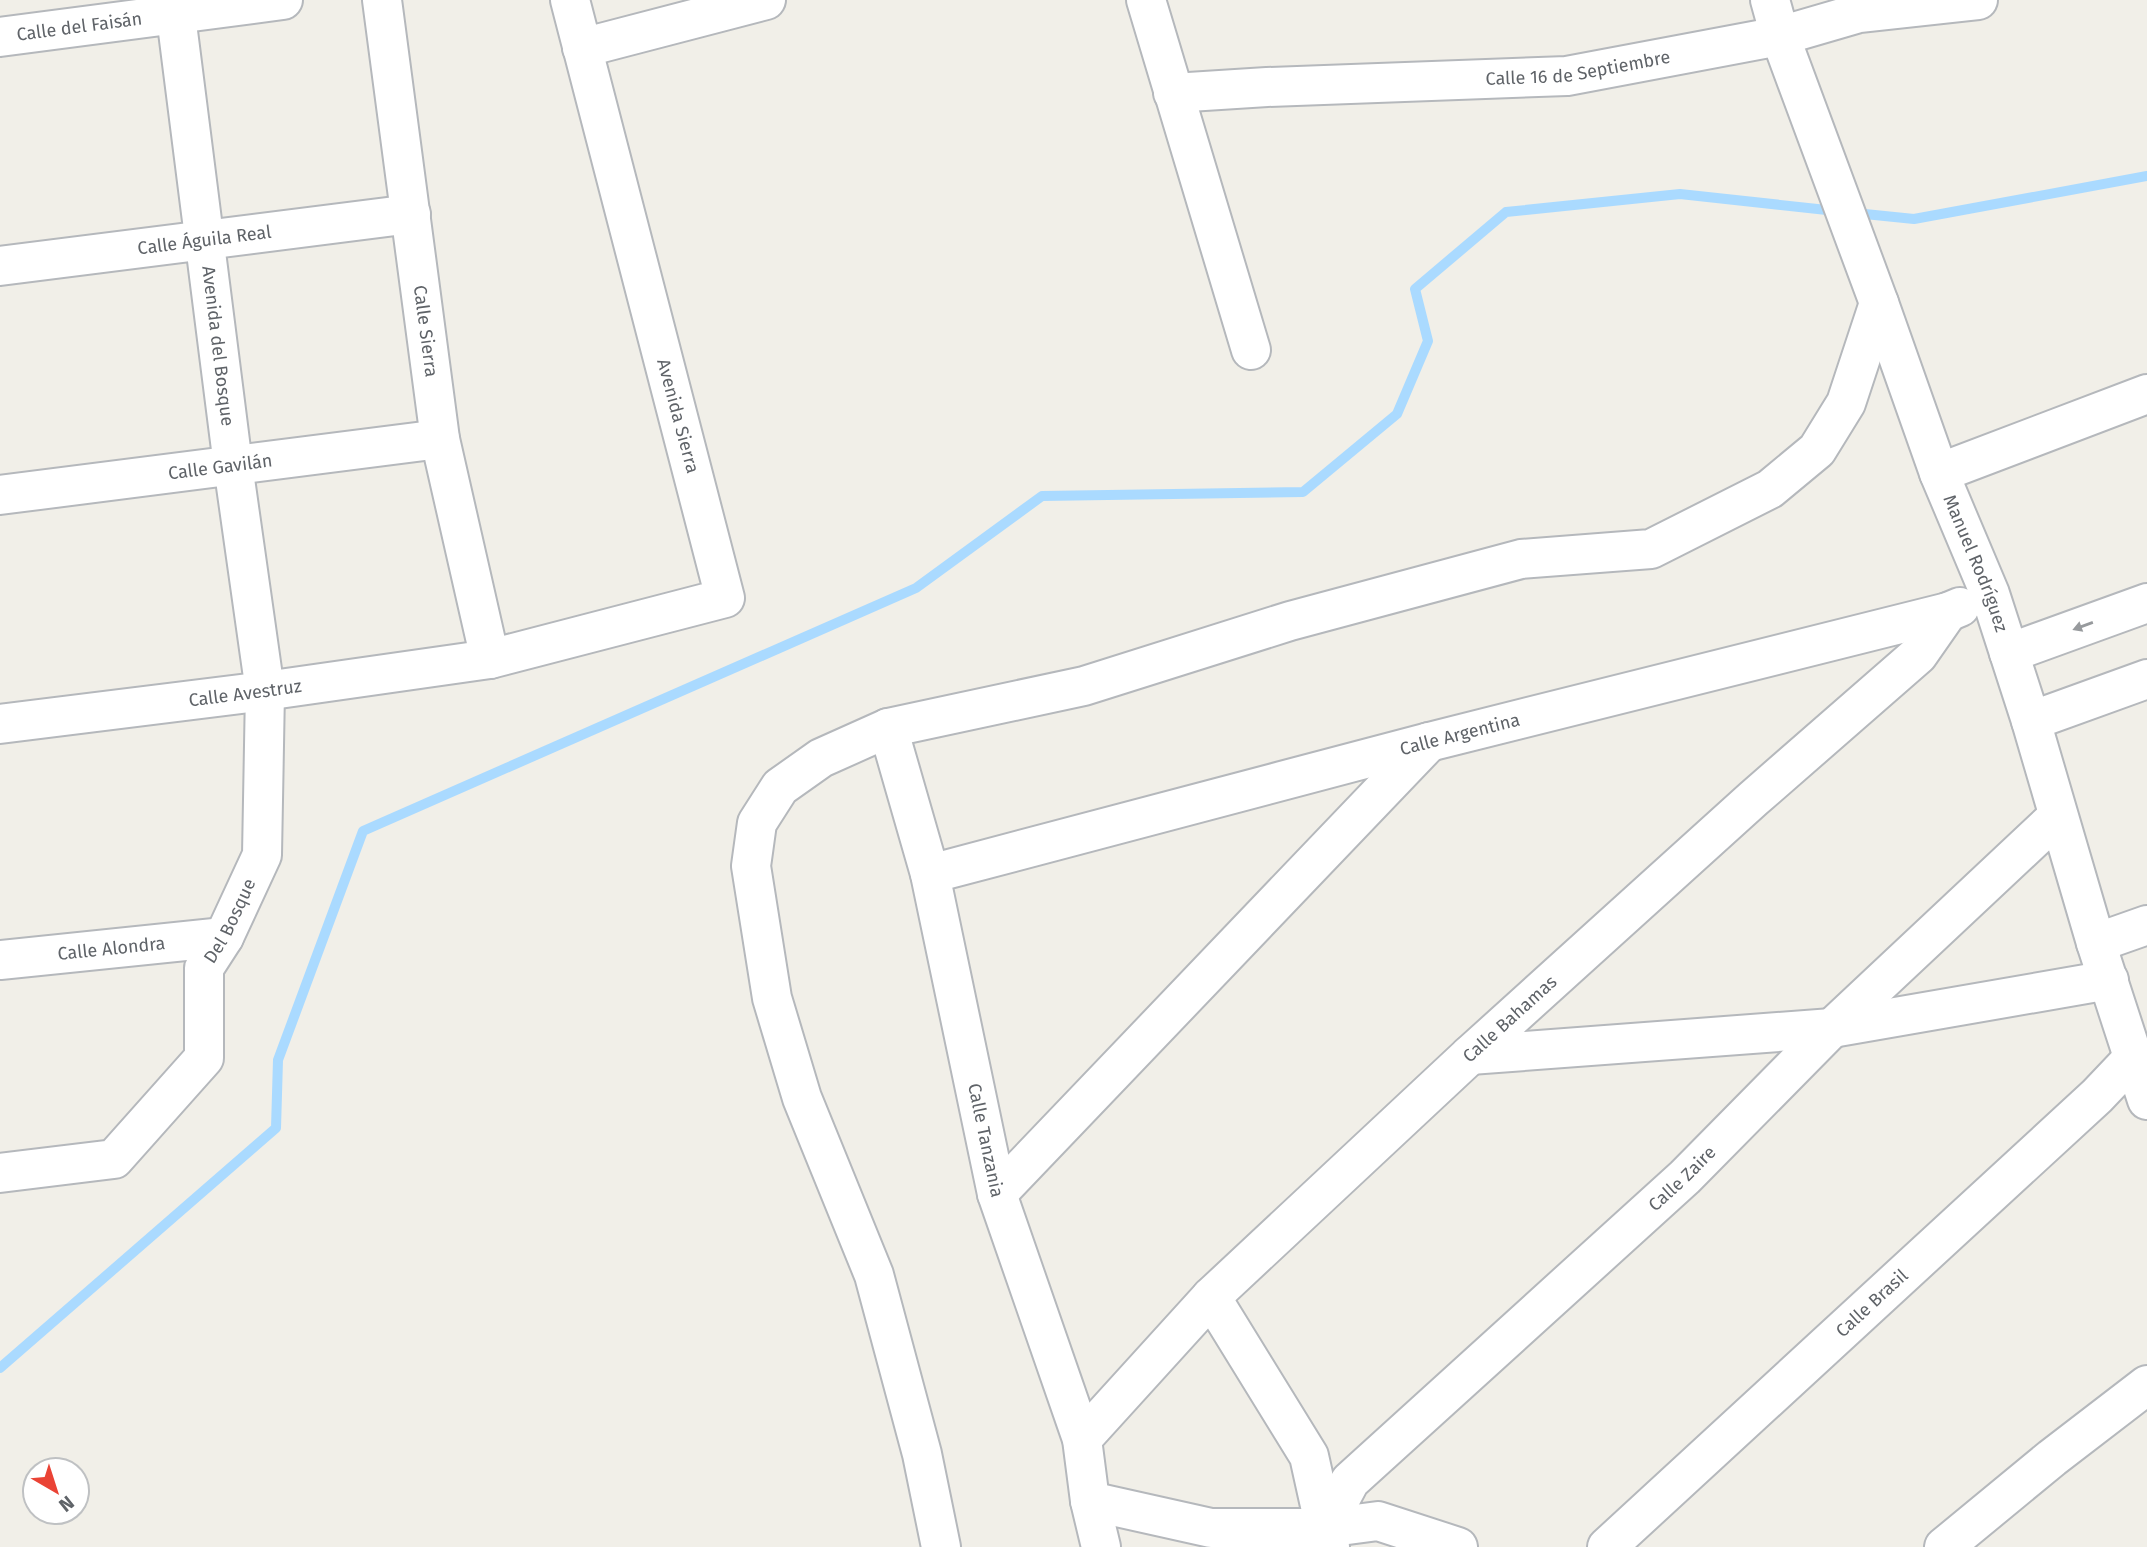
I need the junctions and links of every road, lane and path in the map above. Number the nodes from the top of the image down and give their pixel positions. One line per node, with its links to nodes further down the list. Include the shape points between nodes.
1 (283, 0): 7 (street, Calle del Faisán)
2 (382, 0): 12 (street, Calle Sierra)
3 (570, 0): 10 (street, Avenida Sierra)
4 (765, 0): 10 (street)
5 (1146, 0): 11 (street)
6 (1978, 0): 8 (street, Calle 16 de Septiembre)
7 (175, 7): 9 (street, Calle del Faisán); 13 (street, Avenida del Bosque)
8 (1775, 18): 11 (street, Calle 16 de Septiembre, via 1567,76); 15 (street, Manuel Rodríguez)
9 (0, 37)
10 (582, 48): 26 (street, Avenida Sierra, via 725,598)
11 (1173, 93): 16 (street)
12 (411, 214): 13 (street, Calle Águila Real); 18 (street, Calle Sierra)
13 (205, 240): 14 (street, Calle Águila Real); 19 (street, Avenida del Bosque)
14 (0, 266)
15 (1873, 287): 20 (street, Manuel Rodríguez); 31 (street, via 1846,403 1817,450 1770,489 1651,549 1521,559 1290,621 1084,686)
16 (1251, 350)
17 (2147, 394): 20 (street)
18 (440, 439): 19 (street, Calle Gavilán); 26 (street, Calle Sierra)
19 (233, 466): 21 (street, Calle Gavilán); 28 (street, Avenida del Bosque)
20 (1939, 473): 22 (street, Manuel Rodríguez)
21 (0, 495)
22 (1990, 594): 24 (street, Calle Argentina); 25 (street, Manuel Rodríguez)
23 (2147, 603): 25 (street, one-way to 25)
24 (1948, 612): 32 (street, Calle Argentina); 41 (street, Calle Bahamas, via 1918,655)
25 (2009, 653): 29 (street, Manuel Rodríguez)
26 (490, 659): 28 (street, Calle Avestruz)
27 (2147, 679): 29 (street)
28 (265, 691): 30 (street, Calle Avestruz); 36 (street, Del Bosque, via 262,855)
29 (2031, 721): 33 (street, Manuel Rodríguez)
30 (0, 724)
31 (888, 728): 34 (street, Calle Tanzania); 51 (street, via 821,758 780,787 757,823 751,866 772,998 802,1098 874,1275)
32 (1429, 742): 34 (street, Calle Argentina); 45 (street)
33 (2058, 816): 37 (street, Manuel Rodríguez); 40 (street, Calle Zaire)
34 (930, 874): 45 (street, Calle Tanzania)
35 (2147, 925): 37 (street)
36 (224, 937): 38 (street, Calle Alondra); 44 (street, Del Bosque, via 204,968 204,1058 114,1159)
37 (2096, 943): 39 (street, Manuel Rodríguez)
38 (0, 960)
39 (2109, 980): 40 (street); 42 (street, Manuel Rodríguez)
40 (1832, 1028): 41 (street); 50 (street, Calle Zaire, via 1685,1177 1350,1481)
41 (1470, 1055): 46 (street, Calle Bahamas)
42 (2134, 1057): 43 (street, Manuel Rodríguez); 54 (street, Calle Brasil)
43 (2147, 1100)
44 (0, 1173)
45 (997, 1194): 48 (street, Calle Tanzania)
46 (1211, 1297): 48 (street, Calle Bahamas); 50 (street, via 1309,1456)
47 (2147, 1385): 55 (street)
48 (1082, 1439): 49 (street, Calle Tanzania)
49 (1090, 1501): 50 (street, via 1211,1528); 52 (street, Calle Tanzania)
50 (1328, 1538): 53 (street, via 1378,1521)
51 (942, 1547)
52 (1101, 1547)
53 (1458, 1547)
54 (1606, 1547)
55 (1944, 1547)

